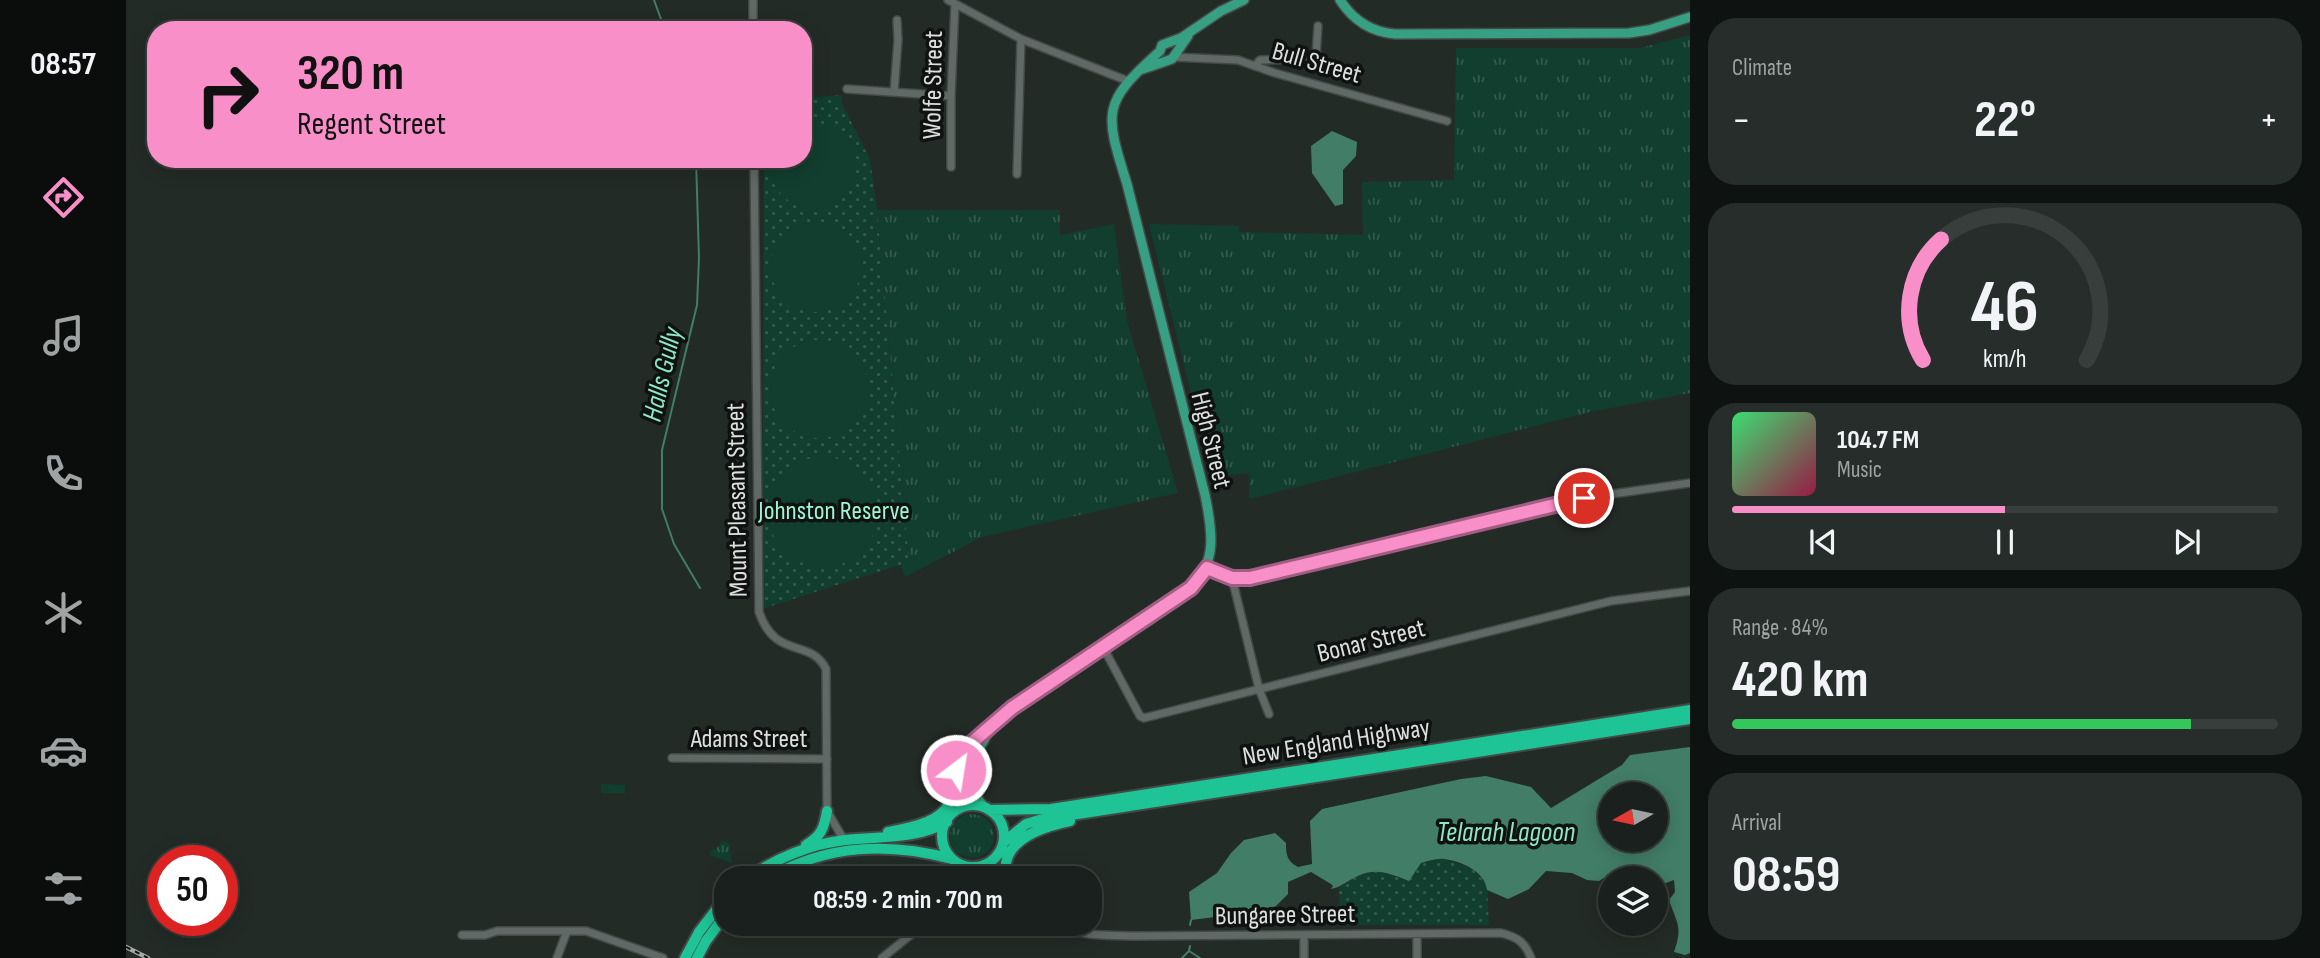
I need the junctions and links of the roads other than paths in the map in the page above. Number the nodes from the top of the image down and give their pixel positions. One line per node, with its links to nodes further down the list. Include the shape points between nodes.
1 (753, 0): 9 (street)
2 (1232, 0): 6 (main road)
3 (1244, 0): 6 (main road)
4 (1341, 0): 7 (main road, via 1369,28 1395,34 1618,34)
5 (952, 2): 12 (street); 21 (street, Wolfe Street)
6 (1213, 16): 11 (main road)
7 (1690, 17)
8 (897, 20): 20 (street)
9 (753, 21)
10 (1318, 26): 16 (street, via 1316,56 1260,60)
11 (1192, 32): 13 (main road); 15 (main road)
12 (1021, 39): 18 (street); 25 (street)
13 (1170, 43): 14 (main road); 15 (main road)
14 (1160, 51): 15 (main road, via 1162,57); 17 (main road, High Street)
15 (1173, 56): 16 (street, Bull Street); 17 (main road, High Street)
16 (1255, 65): 22 (street, Bull Street)
17 (1138, 71): 18 (main road, High Street)
18 (1128, 80): 27 (main road, High Street, via 1115,102 1111,128 1205,495 1211,545)
19 (847, 89): 20 (street)
20 (894, 92): 21 (street)
21 (951, 96): 23 (street, Wolfe Street)
22 (1447, 121)
23 (951, 167)
24 (754, 168): 37 (street, Mount Pleasant Street, via 758,612 776,640 819,657 826,669)
25 (1017, 174)
26 (1690, 483): 28 (street, via 1584,498 1250,578)
27 (1207, 568): 28 (street); 30 (main road, via 1191,588)
28 (1232, 578): 31 (street)
29 (1690, 591): 31 (street, Bonar Street, via 1611,601)
30 (1103, 647): 31 (street, Bonar Street, via 1144,718); 35 (main road)
31 (1259, 689): 33 (street)
32 (1690, 710): 40 (highway, New England Highway, via 1051,809)
33 (1269, 715)
34 (1690, 719): 39 (highway, New England Highway)
35 (993, 725): 38 (main road, via 976,737 961,757); 40 (main road, via 975,757 970,778 971,788)
36 (672, 758): 37 (street, Adams Street)
37 (827, 759): 41 (street, Mount Pleasant Street)
38 (949, 803): 42 (main road); 43 (highway, via 934,818)
39 (1109, 808): 45 (highway, New England Highway, via 1026,824); 48 (highway, via 1033,834 1014,845)
40 (987, 809): 42 (highway, via 968,806); 45 (highway, via 1000,821)
41 (827, 811): 44 (street); 46 (highway, via 818,838)
42 (948, 820): 43 (highway, via 920,834); 47 (highway, via 944,842)
43 (862, 839): 44 (highway)
44 (844, 840): 46 (highway)
45 (1003, 845): 48 (street); 52 (highway, via 995,858)
46 (788, 856): 49 (highway)
47 (954, 860): 50 (highway, via 903,849 866,848 820,855); 51 (street); 52 (highway)
48 (1006, 863): 53 (street)
49 (770, 866)
50 (792, 866)
51 (954, 866)
52 (979, 866)
53 (1007, 866)
54 (714, 913): 64 (highway)
55 (714, 930): 65 (highway)
56 (567, 931): 58 (street, via 497,930); 62 (street); 63 (street, via 586,932)
57 (1417, 934): 60 (street, Bungaree Street); 68 (street); 69 (street, Bungaree Street, via 1500,933 1517,938)
58 (462, 935)
59 (1102, 935): 60 (street, Bungaree Street)
60 (1304, 935): 67 (street)
61 (909, 936): 66 (street)
62 (557, 958)
63 (663, 958)
64 (685, 958)
65 (697, 958)
66 (882, 958)
67 (1304, 958)
68 (1417, 958)
69 (1531, 958)

